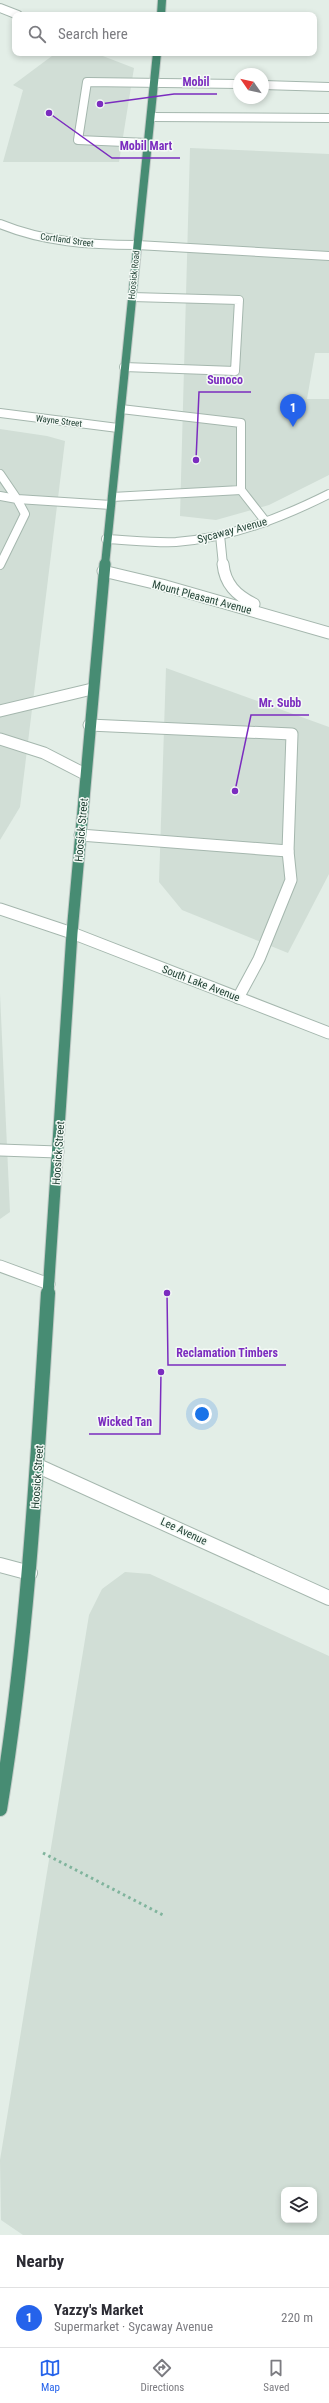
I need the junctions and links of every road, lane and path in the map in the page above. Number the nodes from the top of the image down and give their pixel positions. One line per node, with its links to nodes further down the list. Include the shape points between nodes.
1 (162, 0): 3 (highway)
2 (0, 8): 4 (street)
3 (161, 12)
4 (12, 13)
5 (157, 56): 6 (highway, Hoosick Road)
6 (155, 82): 7 (street); 10 (highway, Hoosick Road); 12 (street, via 87,82 78,140)
7 (233, 84)
8 (269, 85): 9 (street)
9 (329, 87)
10 (151, 117): 11 (street); 12 (highway, Hoosick Road)
11 (329, 118)
12 (148, 143): 14 (highway, Hoosick Road)
13 (0, 224): 14 (street, Cortland Street, via 50,239 97,245)
14 (137, 245): 15 (street, Cortland Street); 16 (highway, Hoosick Road)
15 (329, 256)
16 (132, 297): 17 (highway, Hoosick Road); 17 (street, via 239,300 235,371)
17 (124, 368): 18 (highway, Hoosick Road)
18 (121, 409): 20 (highway, Hoosick Road); 22 (street, via 241,423)
19 (0, 413): 20 (street, Wayne Street)
20 (118, 428): 26 (highway, Hoosick Road)
21 (0, 474): 25 (street)
22 (241, 490): 26 (street); 27 (street)
23 (329, 494): 27 (street, Sycaway Avenue, via 291,514)
24 (0, 496): 25 (street)
25 (18, 499): 26 (street); 30 (street, via 25,514)
26 (111, 501): 29 (highway, Hoosick Street)
27 (266, 522): 28 (street, Sycaway Avenue)
28 (220, 535): 29 (street, Sycaway Avenue, via 184,542); 32 (street, Mount Pleasant Avenue, via 223,576 241,599)
29 (106, 539): 31 (highway, Hoosick Street)
30 (0, 565)
31 (103, 571): 32 (street, Mount Pleasant Avenue); 34 (highway, Hoosick Street)
32 (302, 624): 33 (street, Mount Pleasant Avenue)
33 (329, 633)
34 (92, 689): 35 (street); 36 (highway, Hoosick Street)
35 (0, 711)
36 (89, 725): 38 (highway, Hoosick Street); 40 (street, via 292,734)
37 (0, 739): 38 (street, via 44,753)
38 (85, 774): 39 (highway, Hoosick Street)
39 (80, 835): 40 (street); 42 (highway, Hoosick Street)
40 (288, 851): 43 (street, via 291,880 259,959)
41 (0, 910): 42 (street, South Lake Avenue)
42 (72, 933): 43 (street, South Lake Avenue); 46 (highway, Hoosick Street)
43 (238, 998): 44 (street, South Lake Avenue)
44 (329, 1033)
45 (0, 1150): 46 (street)
46 (58, 1152): 48 (highway, Hoosick Street)
47 (0, 1266): 48 (street)
48 (49, 1284): 49 (highway, Hoosick Street)
49 (38, 1466): 51 (highway, Hoosick Street); 52 (street, Lee Avenue)
50 (0, 1564): 51 (street)
51 (30, 1573): 53 (highway, Hoosick Street, via 13,1730)
52 (329, 1598)
53 (0, 1809)
54 (43, 1853): 55 (path)
55 (163, 1915)

